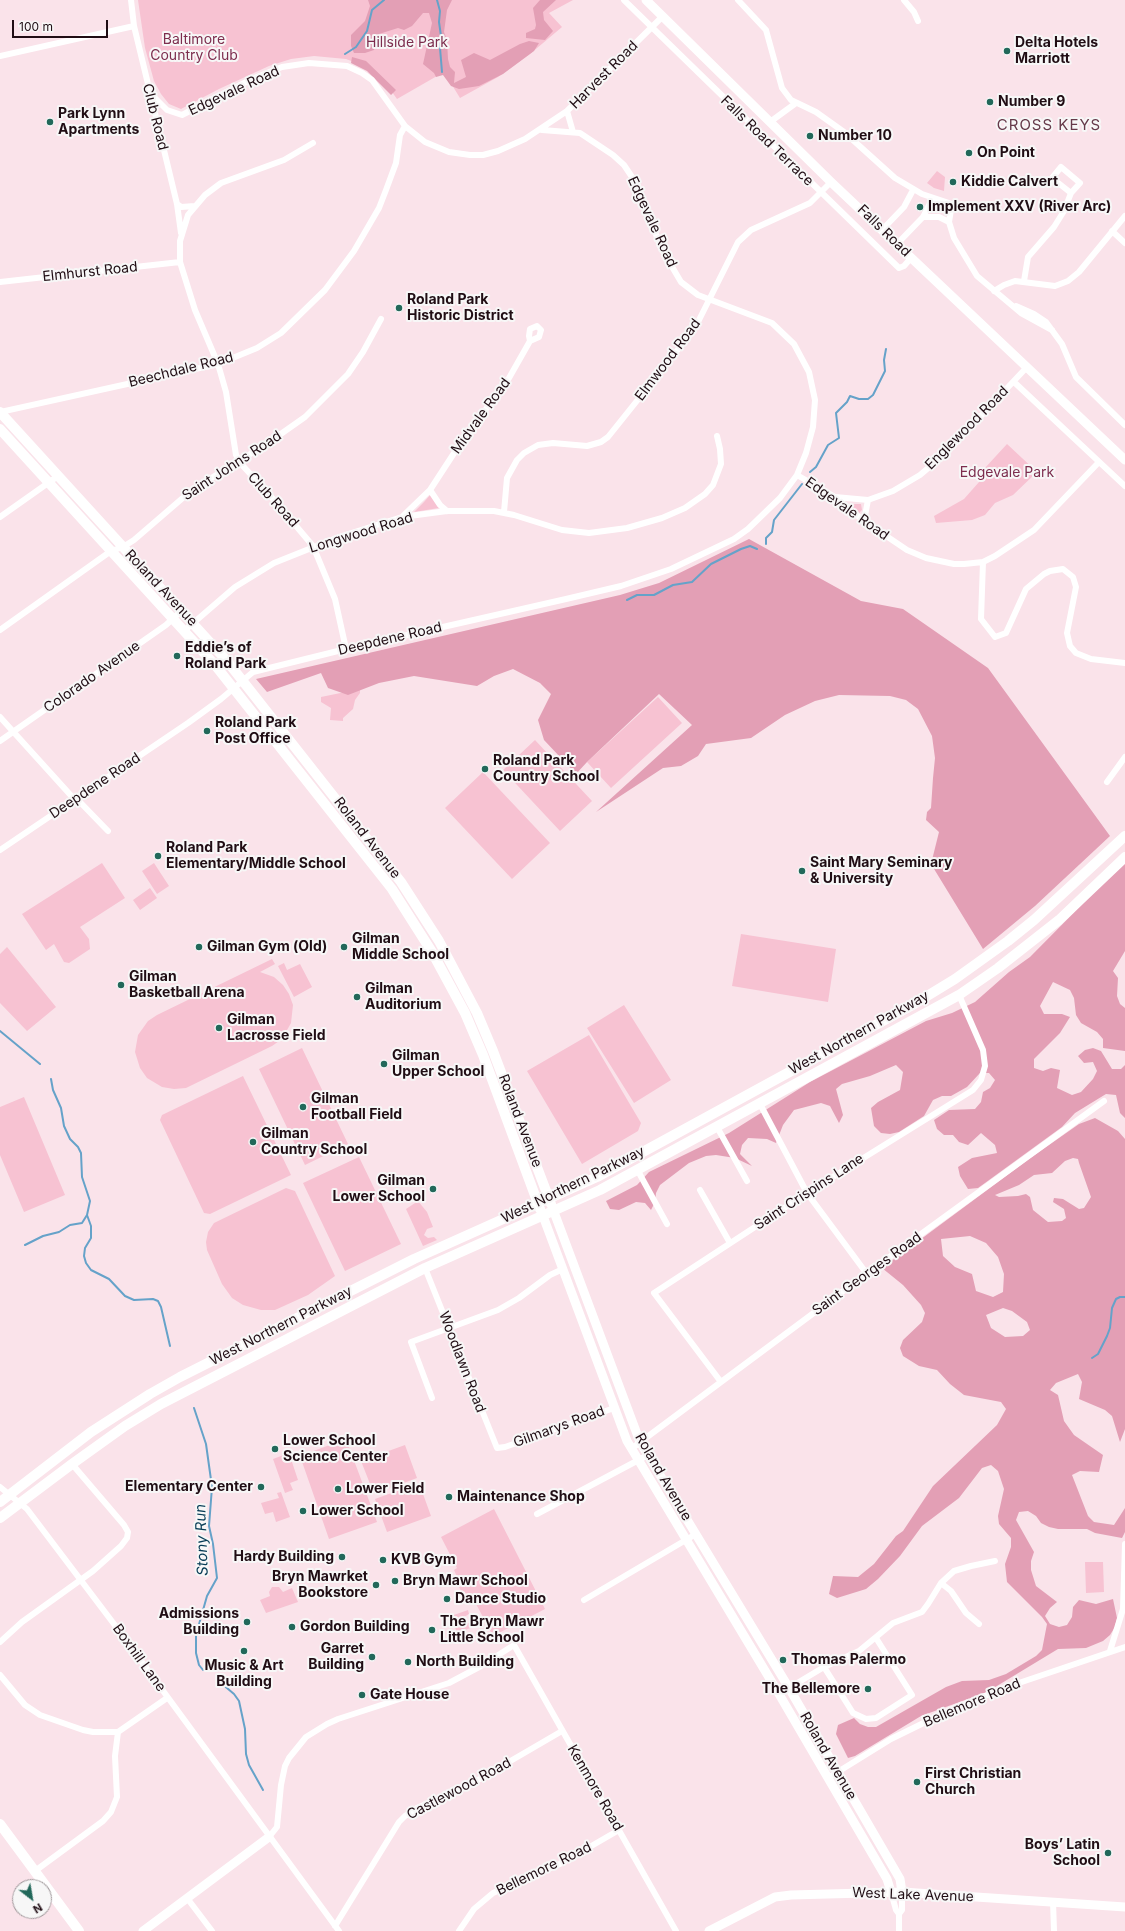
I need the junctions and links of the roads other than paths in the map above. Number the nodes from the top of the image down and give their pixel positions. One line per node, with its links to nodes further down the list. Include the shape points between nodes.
1 (131, 0): 8 (street, Club Road)
2 (624, 0): 9 (street, Falls Road Terrace)
3 (646, 0): 6 (street, Falls Road)
4 (738, 0): 12 (street, via 766,30 782,88)
5 (904, 0): 7 (street)
6 (662, 17): 9 (street, Harvest Road); 16 (street, Falls Road)
7 (918, 22)
8 (134, 26): 10 (street); 11 (street, Club Road)
9 (652, 28): 14 (street, Harvest Road); 23 (street, Falls Road Terrace)
10 (0, 56)
11 (149, 92): 13 (street, Edgevale Road); 15 (street, Club Road)
12 (796, 103): 16 (street); 22 (street, via 816,112 844,132 888,173)
13 (167, 110): 15 (street, Edgevale Road); 17 (street, Edgevale Road, via 178,115 185,114 274,70 322,63 347,66 368,76)
14 (567, 111): 18 (street, Harvest Road); 19 (street)
15 (155, 116): 26 (street, Club Road)
16 (770, 122): 21 (street, Falls Road)
17 (405, 126): 18 (street, Edgevale Road, via 418,138 434,147 470,155 498,150); 44 (street, Beechdale Road, via 400,135 396,163 379,208 341,270 325,290 281,333 257,348)
18 (542, 130): 19 (street, Edgevale Road)
19 (573, 132): 41 (street, Edgevale Road, via 580,133 602,146 624,165 638,186 661,248 676,274 689,289)
20 (313, 143): 27 (street, via 284,160 221,183)
21 (831, 182): 23 (street, Elmwood Road); 31 (street, Falls Road)
22 (913, 190): 25 (street); 31 (street, via 904,207)
23 (821, 193): 36 (street, Falls Road Terrace, via 899,268); 41 (street, Elmwood Road, via 810,203 744,235 733,251)
24 (1071, 193): 24 (street, via 1080,183 1061,167 1052,178); 38 (street, via 1054,227 1028,257)
25 (932, 199): 29 (street); 30 (street, via 952,204)
26 (177, 204): 27 (street, via 181,207); 33 (street, Club Road)
27 (195, 206): 33 (street, Club Road, via 188,215)
28 (1125, 216): 32 (street)
29 (923, 217): 30 (street, via 939,217); 35 (street)
30 (949, 222): 40 (street, via 954,238 973,270)
31 (882, 230): 35 (street, Falls Road)
32 (1112, 231): 34 (street); 38 (street, via 1079,272 1068,281 1055,286)
33 (181, 233): 37 (street, Club Road)
34 (1125, 243)
35 (897, 244): 36 (street, Falls Road)
36 (912, 258): 45 (street, Falls Road)
37 (180, 262): 39 (street, Elmhurst Road); 44 (street, Club Road, via 195,310)
38 (1024, 281): 40 (street, via 1015,281)
39 (0, 282)
40 (994, 291): 48 (street, via 1012,305 1046,322 1062,344 1076,377)
41 (709, 300): 54 (street, Edgevale Road, via 772,323 794,344 804,359 814,387 815,407 813,427); 62 (street, Elmwood Road, via 684,342 608,437 587,446 545,443 531,448 517,460 507,478)
42 (381, 319): 51 (street, Saint Johns Road, via 363,352 336,387 294,424)
43 (530, 341): 58 (street, Midvale Road, via 509,378 458,446)
44 (218, 364): 47 (street, Beechdale Road); 51 (street, Club Road)
45 (1027, 367): 46 (street, Englewood Road); 52 (street, Falls Road)
46 (1014, 382): 53 (street); 60 (street, Englewood Road, via 934,464 908,483)
47 (0, 412): 55 (main road, Roland Avenue)
48 (1125, 425)
49 (0, 429): 56 (main road, Roland Avenue)
50 (717, 436): 62 (street, Longwood Road, via 721,464 713,485 689,505 662,518 613,531 580,533 553,528)
51 (239, 460): 66 (street, Club Road); 67 (street, Saint Johns Road, via 192,490)
52 (1125, 460)
53 (1099, 462): 57 (street); 69 (street, Edgevale Road, via 1034,530)
54 (797, 475): 59 (street, Edgevale Road); 75 (street, Deepdene Road, via 772,507 748,530 671,569 621,586)
55 (58, 476): 56 (street); 67 (main road, Roland Avenue)
56 (48, 483): 63 (street); 68 (main road, Roland Avenue)
57 (1125, 486)
58 (430, 490): 61 (street); 64 (street, Midvale Road)
59 (835, 498): 60 (street, Englewood Road); 65 (street, Edgevale Road)
60 (868, 500): 65 (street)
61 (447, 511): 62 (street, Longwood Road); 64 (street, Longwood Road)
62 (504, 512)
63 (0, 517)
64 (402, 517): 66 (street, Longwood Road)
65 (864, 521): 69 (street, Edgevale Road, via 907,550 926,558 954,564)
66 (313, 546): 72 (street, Longwood Road, via 254,574 226,594); 75 (street, Club Road, via 335,599)
67 (123, 547): 68 (street, Saint Johns Road); 70 (main road, Roland Avenue)
68 (111, 551): 71 (main road, Roland Avenue); 73 (street, Saint Johns Road)
69 (983, 562): 76 (street, via 981,619 995,637 1006,633 1026,589 1044,574 1063,569 1072,577 1076,587 1067,633 1070,646 1076,653 1091,659)
70 (181, 611): 71 (street, Colorado Avenue); 72 (main road, Roland Avenue)
71 (173, 619): 74 (main road, Roland Avenue); 80 (street, Colorado Avenue)
72 (194, 623): 74 (street, Longwood Road); 77 (main road, Roland Avenue)
73 (0, 630)
74 (184, 631): 78 (main road, Roland Avenue)
75 (346, 649): 77 (street, Deepdene Road, via 253,672)
76 (1125, 664)
77 (242, 681): 78 (street, Deepdene Road); 97 (main road, Roland Avenue, via 401,882 440,941 485,1031)
78 (234, 688): 84 (street, Deepdene Road); 98 (main road, Roland Avenue, via 392,889 432,952 472,1030)
79 (0, 717): 80 (street)
80 (14, 732): 81 (street, Colorado Avenue); 84 (street)
81 (0, 741)
82 (1125, 757): 83 (street)
83 (1107, 782)
84 (76, 800): 85 (street); 87 (street, Deepdene Road)
85 (108, 831)
86 (1125, 836): 97 (main road, West Northern Parkway, via 1008,942 954,979 890,1017 657,1144)
87 (0, 850)
88 (1125, 857): 89 (main road, West Northern Parkway, via 1053,925)
89 (959, 995): 91 (main road, West Northern Parkway); 96 (street, Saint Crispins Lane, via 983,1050 985,1066 981,1080 972,1090 940,1112)
90 (1104, 1101): 105 (street, Saint Georges Road)
91 (760, 1104): 92 (main road, West Northern Parkway); 96 (street)
92 (717, 1128): 93 (main road, West Northern Parkway); 94 (street)
93 (638, 1171): 99 (main road, West Northern Parkway); 101 (street)
94 (747, 1181)
95 (700, 1190): 102 (street)
96 (807, 1193): 102 (street, Saint Crispins Lane); 105 (street)
97 (549, 1199): 98 (main road, West Northern Parkway); 99 (main road, Roland Avenue)
98 (539, 1204): 100 (main road, Roland Avenue); 119 (main road, West Northern Parkway, via 414,1259 150,1394 91,1432)
99 (554, 1212): 100 (main road, West Northern Parkway); 107 (street, Roland Avenue)
100 (543, 1216): 103 (main road, West Northern Parkway); 104 (street, Roland Avenue)
101 (667, 1224)
102 (730, 1243): 109 (street, Saint Crispins Lane, via 654,1293)
103 (425, 1268): 106 (street, Woodlawn Road); 117 (main road, West Northern Parkway, via 166,1401 125,1426)
104 (563, 1269): 106 (street, via 498,1310); 108 (street, Roland Avenue)
105 (866, 1274): 109 (street, Saint Georges Road)
106 (449, 1327): 110 (street, via 411,1342); 113 (street, Woodlawn Road, via 495,1445 497,1448)
107 (602, 1341): 108 (street); 112 (street, Roland Avenue)
108 (591, 1345): 111 (street, Roland Avenue)
109 (722, 1382): 112 (street, Saint Georges Road)
110 (432, 1398)
111 (614, 1408): 113 (street, Gilmarys Road); 114 (street, Roland Avenue)
112 (640, 1442): 114 (street, Saint Georges Road); 115 (street, Roland Avenue)
113 (505, 1446)
114 (631, 1449): 116 (street, Roland Avenue)
115 (648, 1455): 116 (street); 124 (street, Roland Avenue)
116 (638, 1460): 122 (street); 125 (street, Roland Avenue)
117 (72, 1464): 121 (main road, West Northern Parkway); 128 (street, via 128,1532 121,1546)
118 (0, 1487): 119 (street, Boxhill Lane)
119 (10, 1495): 120 (main road, West Northern Parkway); 121 (street, Boxhill Lane)
120 (0, 1502)
121 (20, 1503): 123 (main road, West Northern Parkway); 128 (street, Boxhill Lane)
122 (537, 1514)
123 (0, 1518)
124 (696, 1534): 125 (street); 138 (street, Roland Avenue)
125 (686, 1540): 130 (street); 139 (street, Roland Avenue)
126 (1125, 1544): 135 (street, via 1123,1610)
127 (995, 1561): 129 (street, via 959,1569)
128 (79, 1580): 133 (street, via 22,1622); 140 (street, Boxhill Lane)
129 (941, 1583): 131 (street, via 951,1591 966,1613); 132 (street, via 925,1608 893,1623)
130 (584, 1600)
131 (979, 1624)
132 (876, 1638): 136 (street, via 859,1651); 136 (street, via 912,1695 876,1718 866,1720 853,1713)
133 (0, 1642)
134 (1125, 1647): 135 (street, Bellemore Road)
135 (1110, 1651): 143 (street, Bellemore Road, via 1007,1687 954,1709 895,1736)
136 (824, 1667): 138 (street)
137 (0, 1675): 142 (street, via 25,1705 40,1715 83,1730)
138 (789, 1688): 139 (street); 143 (street, Roland Avenue)
139 (779, 1694): 144 (street, Roland Avenue)
140 (167, 1698): 142 (street); 147 (street, Boxhill Lane)
141 (562, 1731): 146 (street, Kenmore Road); 147 (street, Kenmore Road, via 514,1645 449,1683 338,1719 306,1737 285,1766 277,1827); 155 (street, Castlewood Road, via 471,1784 417,1808 398,1822)
142 (118, 1732): 148 (street, via 115,1756 118,1797 111,1812 103,1821)
143 (837, 1772): 144 (street, Bellemore Road); 150 (street, Roland Avenue, via 900,1879)
144 (828, 1778): 149 (street, Roland Avenue, via 887,1879)
145 (0, 1824): 148 (main road)
146 (619, 1830): 159 (street, Bellemore Road, via 562,1863 493,1893 474,1908); 160 (street, Kenmore Road)
147 (269, 1837): 151 (street); 155 (street, Boxhill Lane)
148 (35, 1871): 156 (main road)
149 (891, 1892): 150 (street, West Lake Avenue); 154 (street, Roland Avenue); 161 (street, West Lake Avenue, via 783,1896 761,1904)
150 (902, 1892): 152 (street, West Lake Avenue); 154 (street, Roland Avenue, via 902,1910)
151 (186, 1898): 157 (street); 158 (street)
152 (1053, 1901): 153 (street, West Lake Avenue); 163 (street)
153 (1125, 1907)
154 (899, 1914): 162 (street, Roland Avenue)
155 (337, 1929)
156 (79, 1931)
157 (143, 1931)
158 (212, 1931)
159 (459, 1931)
160 (676, 1931)
161 (709, 1931)
162 (899, 1931)
163 (1054, 1931)

